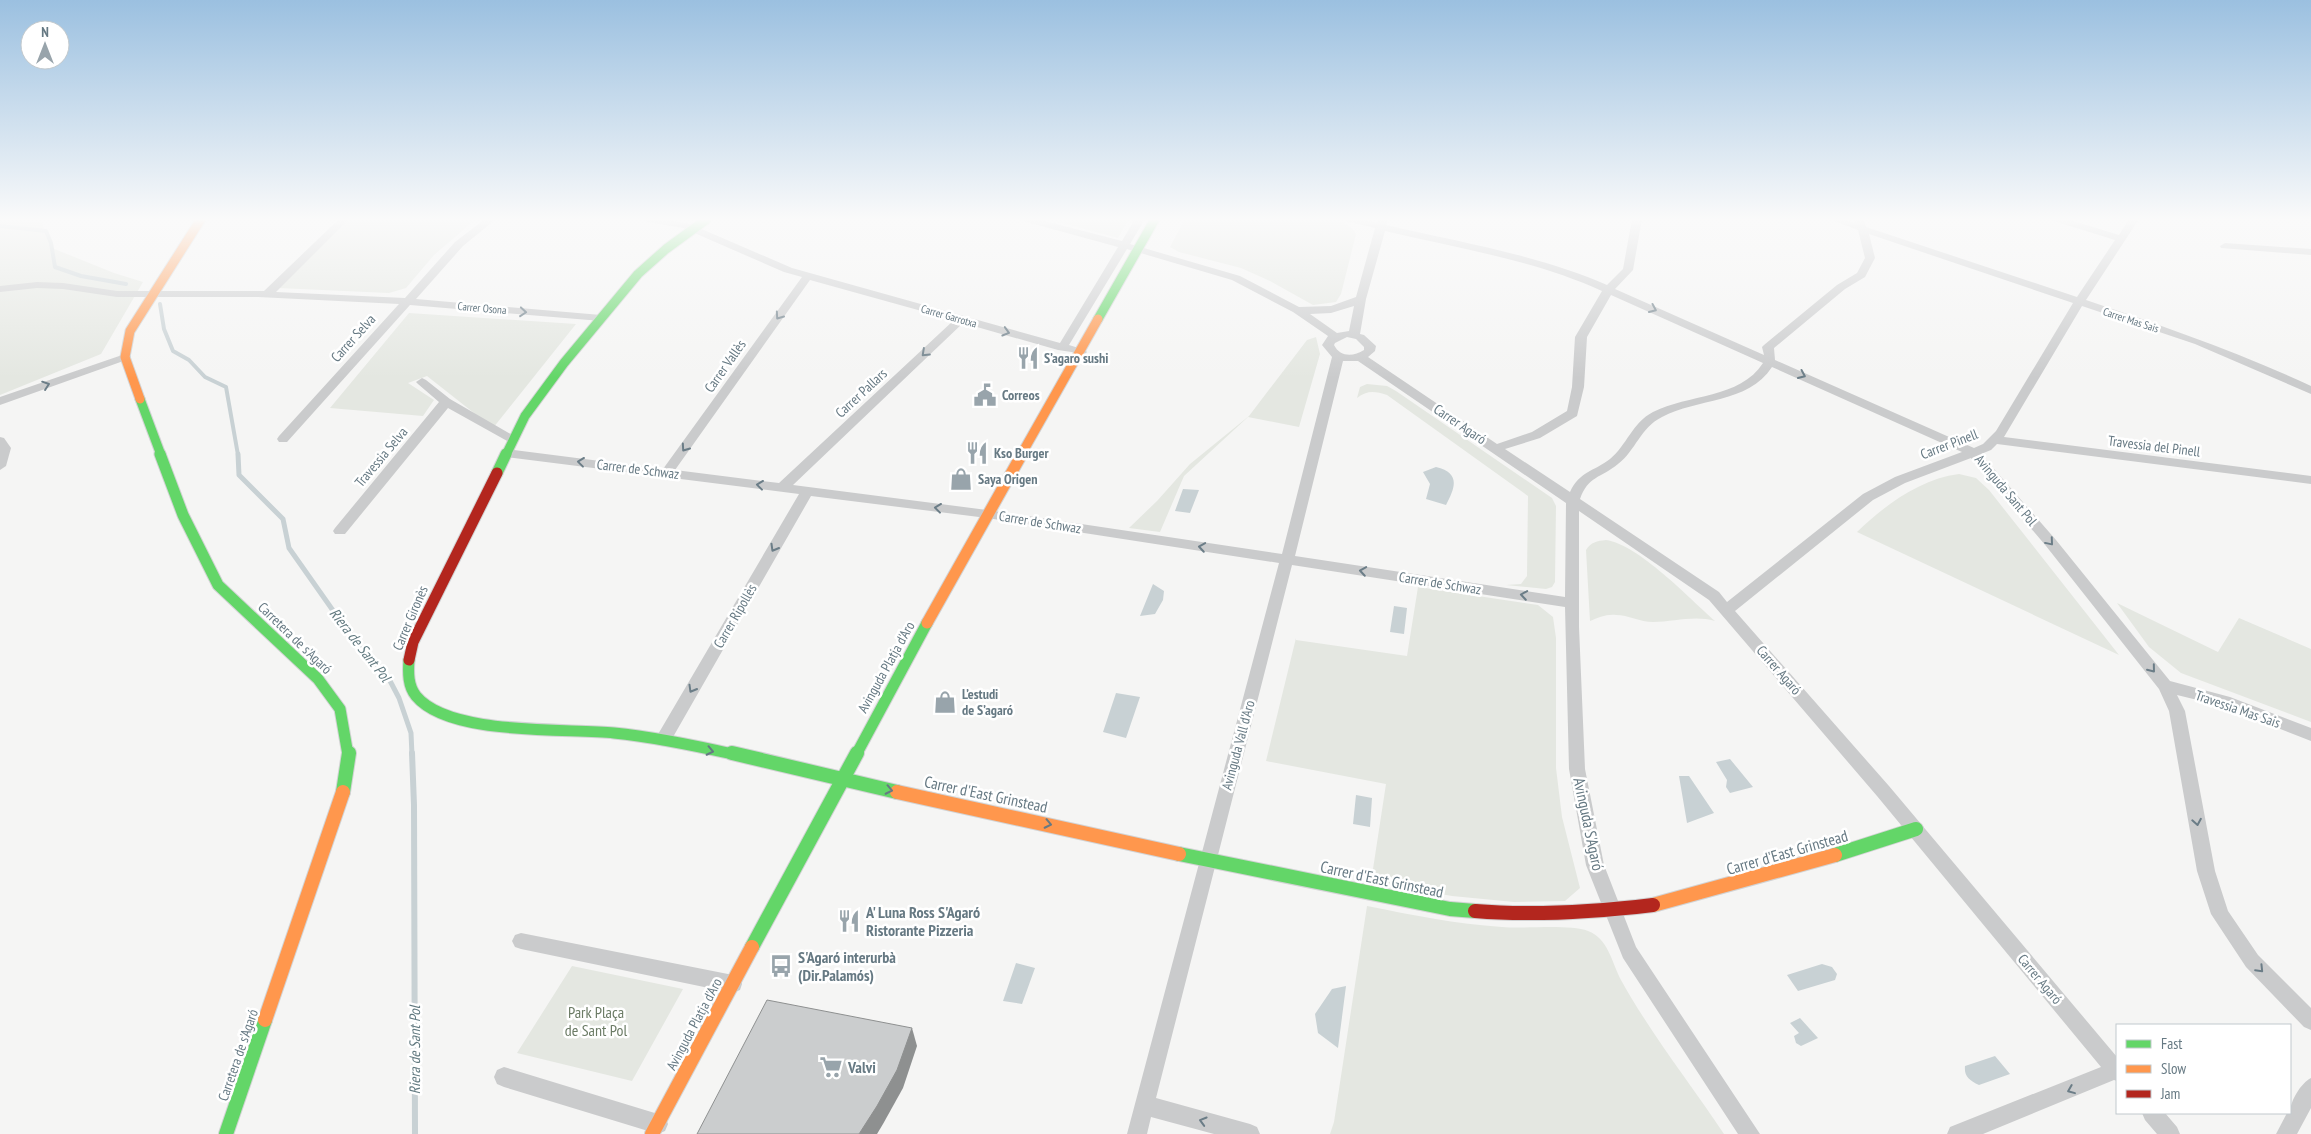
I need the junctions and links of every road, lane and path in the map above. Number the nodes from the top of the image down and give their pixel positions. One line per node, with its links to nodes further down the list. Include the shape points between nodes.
1 (167, 272): 18 (street)
2 (290, 272): 19 (street)
3 (433, 272): 21 (street, Carrer Selva)
4 (640, 272): 24 (street, Carrer Gironès)
5 (798, 272): 15 (street, Carrer Garrotxa)
6 (1108, 272): 28 (street)
7 (1126, 272): 29 (street, Avinguda Platja d'Aro)
8 (1216, 272): 23 (street, via 1260,289)
9 (1368, 272): 20 (street)
10 (1563, 272): 17 (street, Avinguda Sant Pol)
11 (1626, 272): 17 (street)
12 (1863, 272): 33 (street, via 1768,347)
13 (1993, 272): 22 (street, Carrer Mas Sais)
14 (2099, 272): 22 (street, Carrer Pinell)
15 (808, 276): 25 (street, Carrer Garrotxa); 46 (street, Carrer Vallès, one-way to 46)
16 (0, 289): 18 (street, Carrer Osona, via 37,285 116,294)
17 (1608, 290): 33 (street, Avinguda Sant Pol, one-way to 33); 42 (street, via 1581,337 1573,413 1536,435)
18 (153, 293): 19 (street, Carrer Osona); 31 (street, via 130,331)
19 (266, 295): 21 (street, Carrer Osona)
20 (1361, 299): 23 (street, via 1326,312); 26 (street)
21 (405, 302): 24 (street, Carrer Osona, one-way to 24); 38 (street, Carrer Selva)
22 (2079, 303): 35 (street, Carrer Mas Sais, via 2198,342); 40 (street, Carrer Pinell)
23 (1298, 310): 27 (street)
24 (601, 318): 39 (street, Carrer Gironès, via 525,416)
25 (961, 319): 28 (street, Carrer Garrotxa, one-way to 28); 48 (street, Carrer Pallars, one-way to 48)
26 (1354, 335): 27 (street); 32 (street, via 1370,346 1369,351)
27 (1335, 336): 30 (street, via 1328,345)
28 (1062, 348): 29 (street, Carrer Garrotxa)
29 (1081, 352): 51 (street, Avinguda Platja d'Aro)
30 (1338, 356): 32 (street); 53 (street, Avinguda Vall d'Aro)
31 (125, 357): 36 (street, one-way to 31); 72 (street, Carretera de s'Agaró, via 183,515 218,585 318,678 340,709 349,750 343,794)
32 (1360, 357): 42 (street, Carrer Agaró)
33 (1770, 361): 44 (street, Avinguda Sant Pol, one-way to 44); 50 (street, via 1764,371 1744,386 1680,405 1645,422 1614,462 1586,476 1577,487)
34 (422, 382): 37 (street)
35 (2311, 390)
36 (0, 401)
37 (446, 402): 39 (street); 52 (street, Travessia Selva)
38 (283, 439)
39 (514, 439): 43 (street, Carrer Gironès)
40 (1994, 440): 44 (street, Carrer Pinell); 47 (street, Travessia del Pinell)
41 (0, 441): 45 (street, via 5,448)
42 (1496, 448): 50 (street, Carrer Agaró)
43 (506, 452): 46 (street, Carrer de Schwaz, one-way to 43); 58 (street, Carrer Gironès, via 413,642 406,668 411,690 430,707 460,719 490,725 608,732)
44 (1973, 452): 55 (street, Carrer Pinell, via 1900,480 1868,497); 56 (street, Avinguda Sant Pol, one-way to 56, via 2051,543)
45 (0, 466)
46 (667, 473): 48 (street, Carrer de Schwaz, one-way to 46)
47 (2311, 480)
48 (782, 488): 49 (street, Carrer de Schwaz)
49 (807, 491): 51 (street, Carrer de Schwaz, one-way to 49); 58 (street, Carrer Ripollès, one-way to 58)
50 (1573, 501): 54 (street, Avinguda S'Agaró); 55 (street, Carrer Agaró, via 1714,596)
51 (987, 514): 53 (street, Carrer de Schwaz, one-way to 51); 59 (street, Avinguda Platja d'Aro)
52 (340, 531)
53 (1287, 560): 54 (street, Carrer de Schwaz, one-way to 53); 61 (street, Avinguda Vall d'Aro)
54 (1572, 603): 62 (street, Avinguda S'Agaró, via 1577,769 1594,865)
55 (1726, 610): 60 (street, Carrer Agaró)
56 (2165, 686): 57 (street, Travessia Mas Sais, via 2225,701); 65 (street, Avinguda Sant Pol, one-way to 65, via 2177,711 2206,871 2220,914 2252,960)
57 (2311, 735)
58 (662, 740): 59 (street, Carrer Gironès, one-way to 59)
59 (841, 779): 61 (street, Carrer d'East Grinstead, one-way to 61); 64 (street, Avinguda Platja d'Aro)
60 (1916, 829): 62 (street, Carrer d'East Grinstead, via 1661,904); 66 (street, Carrer Agaró)
61 (1208, 860): 62 (street, Carrer d'East Grinstead, via 1450,909 1511,915); 69 (street, Avinguda Vall d'Aro)
62 (1613, 910): 75 (street, Avinguda S'Agaró, via 1629,952)
63 (521, 941): 64 (street)
64 (733, 984): 71 (street, Avinguda Platja d'Aro)
65 (2311, 1021)
66 (2116, 1071): 76 (street, one-way to 76)
67 (504, 1077): 71 (street)
68 (2311, 1088): 78 (street)
69 (1145, 1105): 73 (street, Avinguda Vall d'Aro); 74 (street, one-way to 69)
70 (2153, 1114): 77 (street)
71 (655, 1129)
72 (226, 1134)
73 (1137, 1134)
74 (1250, 1134)
75 (1750, 1134)
76 (1958, 1134)
77 (2170, 1134)
78 (2286, 1134)

